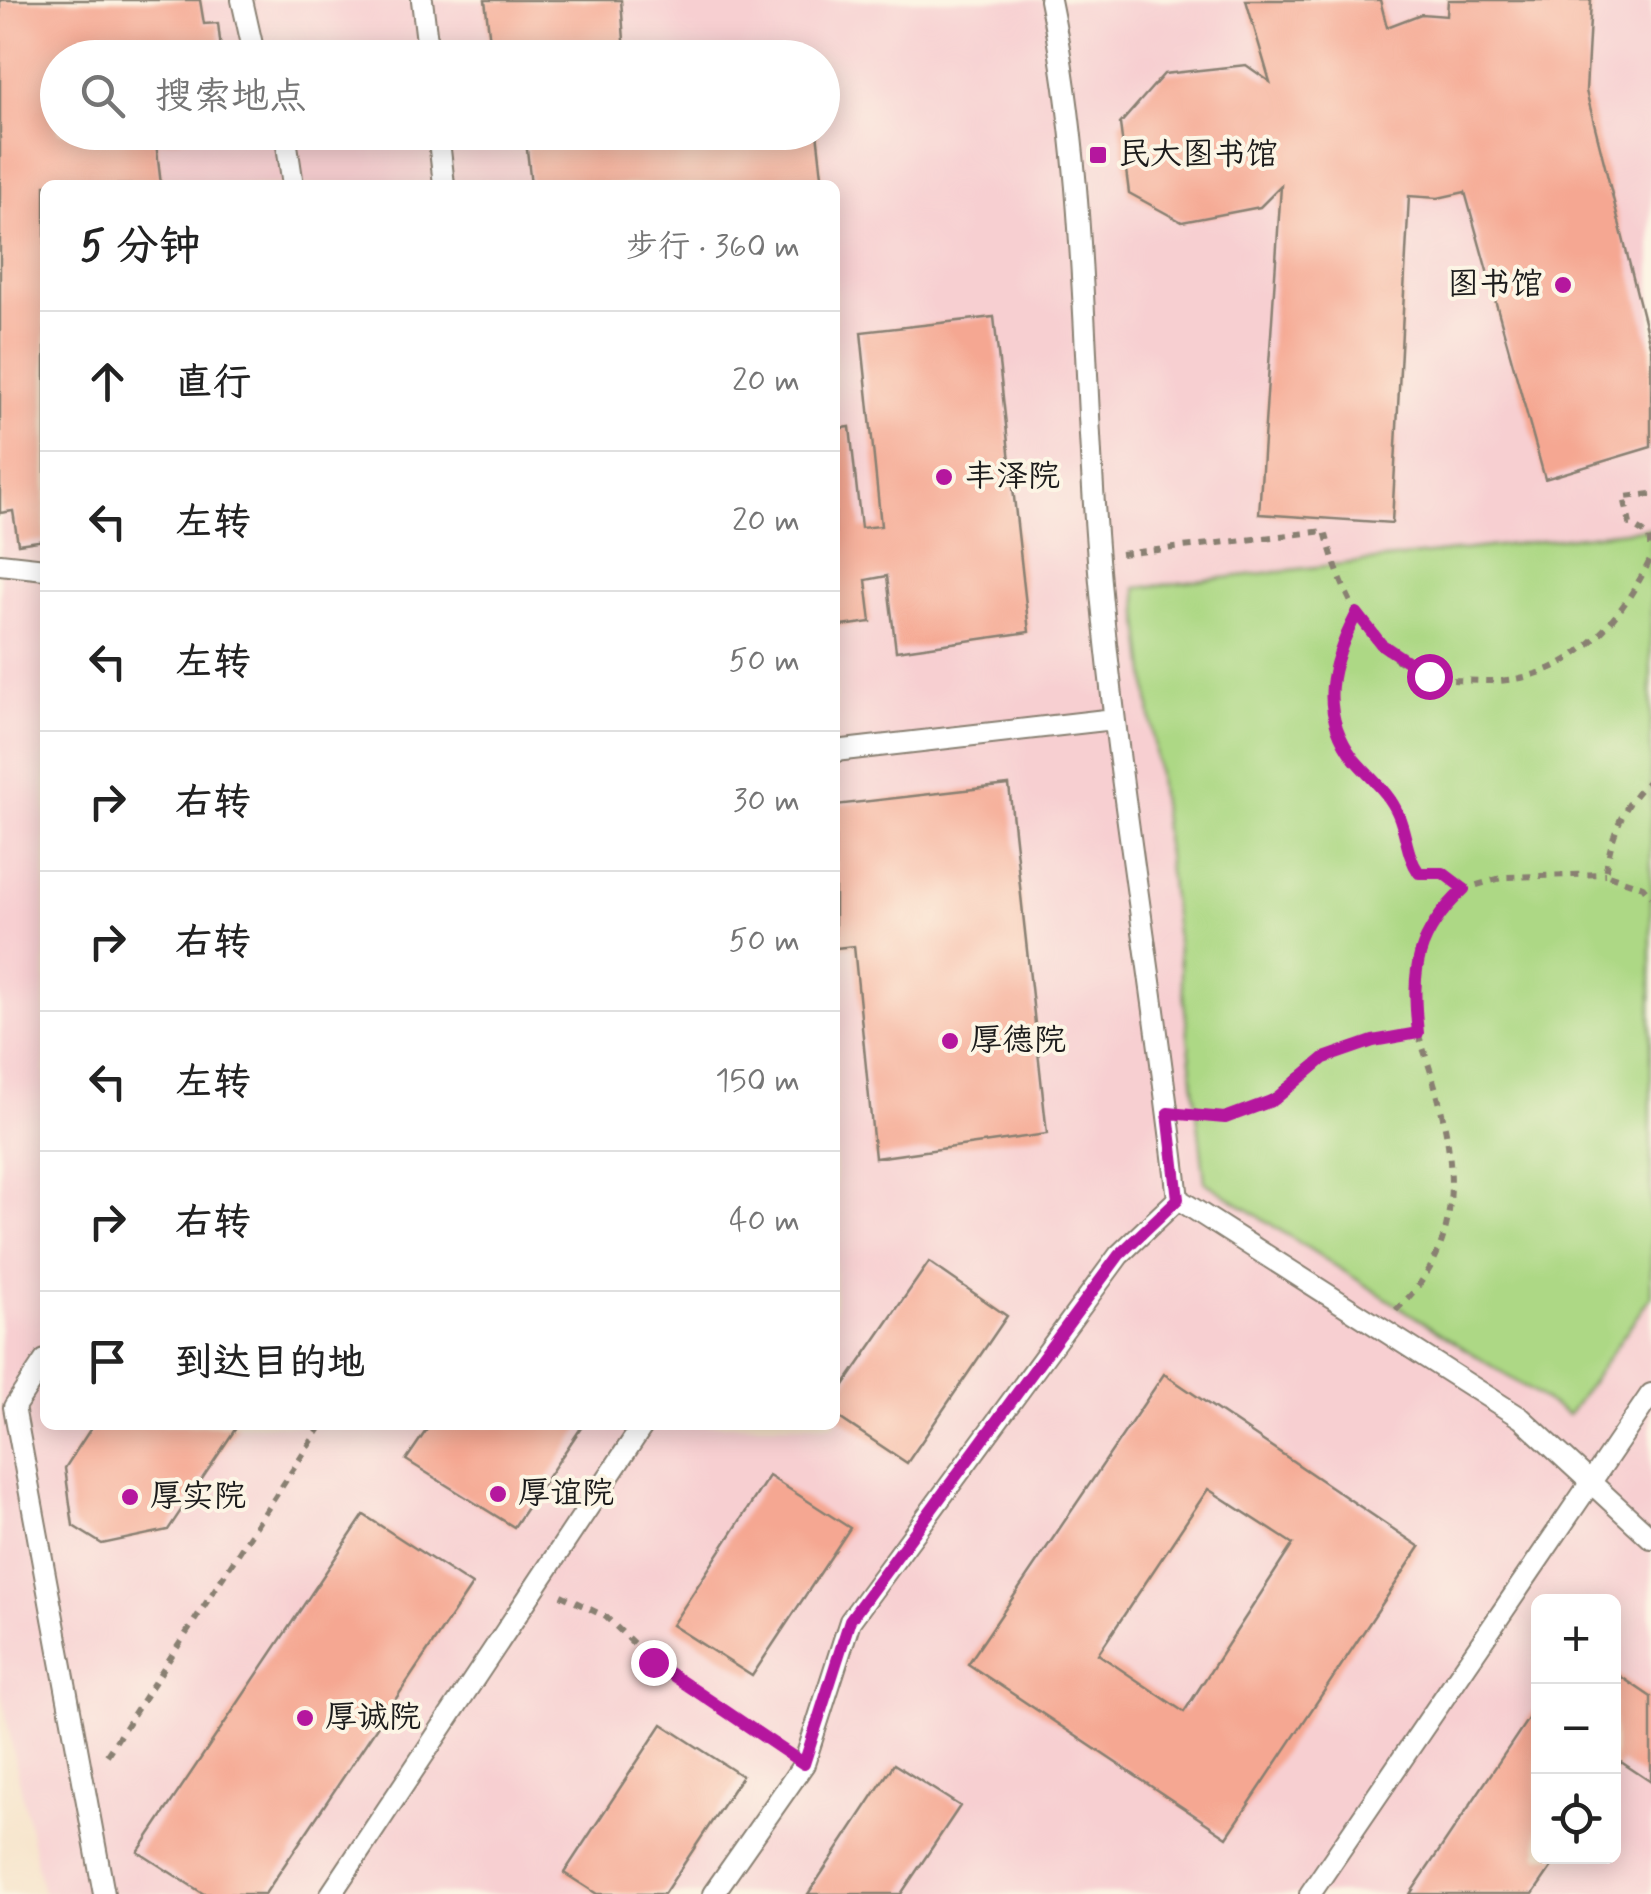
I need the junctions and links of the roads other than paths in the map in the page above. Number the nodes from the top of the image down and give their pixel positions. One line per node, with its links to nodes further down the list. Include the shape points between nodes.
1 (242, 0): 4 (lane)
2 (422, 0): 5 (lane)
3 (1050, 0): 12 (lane, via 1082,234 1098,556)
4 (250, 40)
5 (426, 40)
6 (288, 150): 8 (lane)
7 (440, 150): 9 (lane)
8 (292, 180)
9 (443, 180)
10 (0, 564): 11 (lane)
11 (40, 568)
12 (1114, 719): 13 (lane); 14 (lane)
13 (840, 750)
14 (1178, 1199): 18 (lane, via 1521,1418); 22 (lane, via 1119,1255 850,1620 804,1764)
15 (40, 1368): 20 (lane, via 14,1407)
16 (1651, 1394): 18 (lane)
17 (639, 1430): 21 (lane)
18 (1590, 1482): 19 (lane); 23 (lane)
19 (1651, 1538)
20 (104, 1894)
21 (331, 1894)
22 (714, 1894)
23 (1310, 1894)

